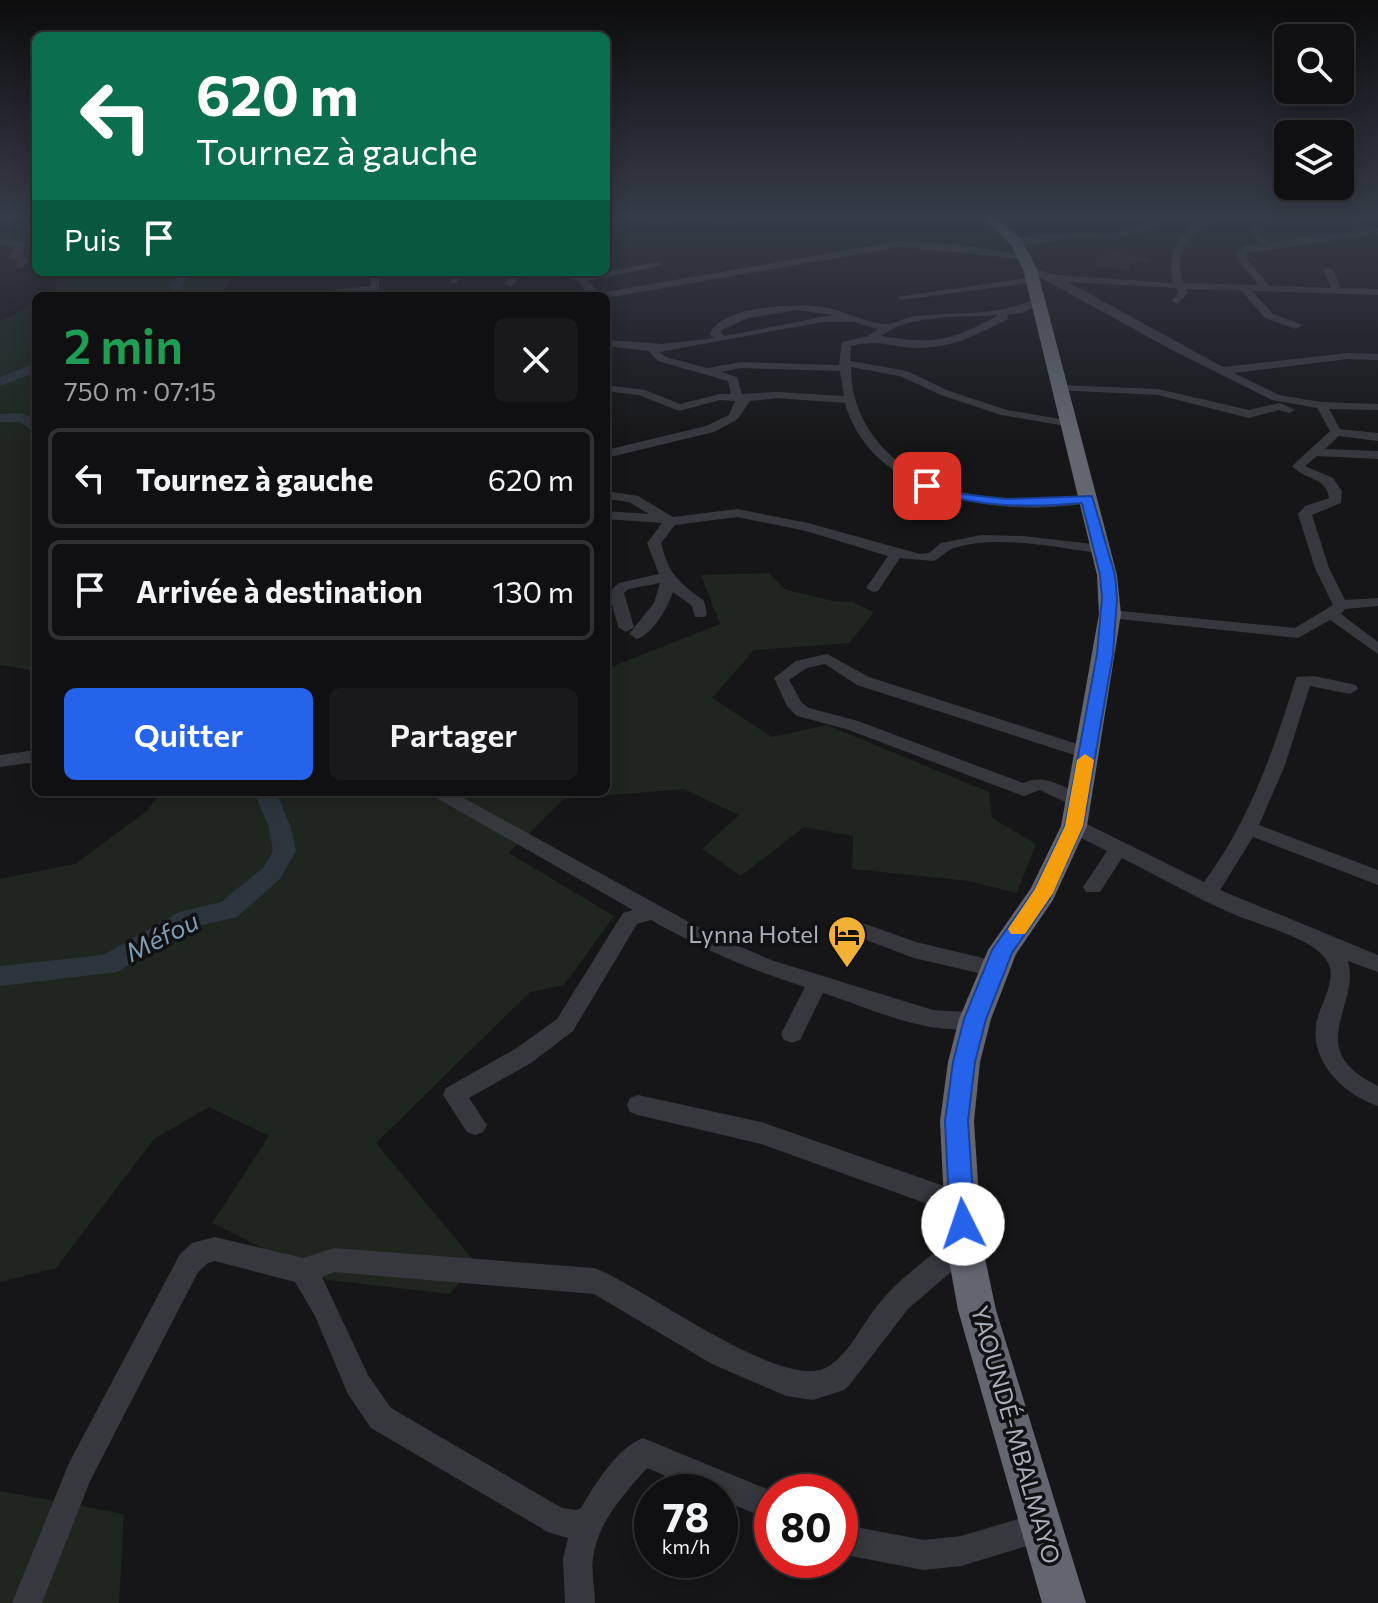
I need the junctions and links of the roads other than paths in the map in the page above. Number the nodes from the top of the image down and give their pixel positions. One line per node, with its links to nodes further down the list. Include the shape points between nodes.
1 (932, 293): 9 (street)
2 (994, 293): 13 (street)
3 (1013, 293): 16 (street, via 959,340 918,345)
4 (1032, 293): 25 (highway, YAOUNDÉ-MBALMAYO)
5 (1055, 293): 23 (street)
6 (1180, 293): 7 (street); 10 (street)
7 (1183, 293)
8 (1248, 293): 12 (street, via 1269,316)
9 (901, 297)
10 (1197, 300)
11 (849, 318): 13 (street); 14 (street); 15 (street, via 802,306 726,322 715,332)
12 (1296, 326)
13 (885, 328): 16 (street)
14 (770, 329): 15 (street); 18 (street)
15 (721, 338): 19 (street)
16 (872, 338): 21 (street, via 846,344)
17 (610, 344): 19 (street)
18 (776, 345)
19 (654, 347): 22 (street, via 662,359)
20 (1378, 357): 23 (street)
21 (846, 365): 22 (street, via 741,365); 27 (street); 31 (street, via 903,373 1005,413)
22 (710, 371): 26 (street, via 733,379)
23 (1221, 371): 28 (street)
24 (610, 388): 26 (street, via 641,392 679,408)
25 (1059, 388): 28 (street, via 1158,392 1249,414); 31 (highway, YAOUNDÉ-MBALMAYO)
26 (742, 397): 27 (street); 35 (street, via 734,417 710,429)
27 (850, 400): 38 (street, via 856,420 880,453 927,486 961,498 1006,503)
28 (1278, 402): 30 (street, via 1292,411)
29 (1378, 407): 30 (street)
30 (1324, 410): 32 (street)
31 (1068, 424): 38 (highway, YAOUNDÉ-MBALMAYO)
32 (1336, 432): 33 (street); 34 (street)
33 (1378, 437)
34 (1315, 452): 36 (street); 46 (street, via 1298,466 1331,482 1337,497 1305,514)
35 (610, 453)
36 (1378, 455)
37 (610, 496): 40 (street, via 637,500)
38 (1088, 499): 41 (highway, YAOUNDÉ-MBALMAYO)
39 (610, 515): 40 (street)
40 (668, 520): 42 (street, via 744,514); 43 (street, via 654,543)
41 (1101, 549): 42 (street, via 999,540 952,544 928,558); 48 (highway, YAOUNDÉ-MBALMAYO)
42 (897, 553): 44 (street)
43 (666, 578): 43 (street, via 616,592 632,630 659,611); 47 (street, via 699,604)
44 (873, 588)
45 (1378, 602): 46 (street)
46 (1336, 609): 48 (street, via 1298,633); 49 (street)
47 (700, 614)
48 (1110, 614): 51 (highway, YAOUNDÉ-MBALMAYO)
49 (1378, 649)
50 (1350, 689): 56 (street, via 1303,681)
51 (1087, 753): 55 (highway, YAOUNDÉ-MBALMAYO); 55 (street, via 863,681 834,661 802,664 783,681 803,712 852,725 1024,790 1043,784)
52 (32, 757): 53 (street)
53 (0, 761)
54 (446, 796): 61 (street)
55 (1076, 814): 57 (street); 65 (highway, YAOUNDÉ-MBALMAYO, via 1043,893)
56 (1250, 829): 58 (street); 60 (street)
57 (1119, 847): 59 (street); 60 (street)
58 (1378, 878)
59 (1093, 887)
60 (1207, 893): 63 (street)
61 (652, 912): 66 (street, via 739,955); 71 (street, via 630,918 565,1025 454,1095)
62 (857, 929): 65 (street, via 914,950)
63 (1321, 942): 64 (street); 69 (street, via 1340,964 1327,1021 1326,1041 1333,1060 1348,1079)
64 (1378, 964)
65 (995, 969): 67 (highway, YAOUNDÉ-MBALMAYO)
66 (817, 983): 67 (street, via 933,1019); 68 (street)
67 (975, 1019): 72 (highway, YAOUNDÉ-MBALMAYO, via 957,1121)
68 (792, 1034)
69 (1378, 1096)
70 (638, 1105): 72 (street, via 761,1133)
71 (475, 1125)
72 (961, 1204): 73 (highway, YAOUNDÉ-MBALMAYO)
73 (964, 1244): 74 (street, via 893,1307 837,1378 822,1387 801,1386 753,1370 594,1281 334,1260); 77 (highway, YAOUNDÉ-MBALMAYO, via 977,1310)
74 (303, 1271): 76 (street, via 328,1313 365,1402 381,1418 558,1522 577,1525); 79 (street, via 215,1249 189,1263 79,1473)
75 (754, 1498): 76 (street, via 643,1452 613,1483)
76 (592, 1518): 80 (street, via 578,1560)
77 (1042, 1527): 78 (street, via 961,1551 924,1555); 81 (highway, YAOUNDÉ-MBALMAYO)
78 (858, 1542)
79 (27, 1603)
80 (580, 1603)
81 (1064, 1603)

